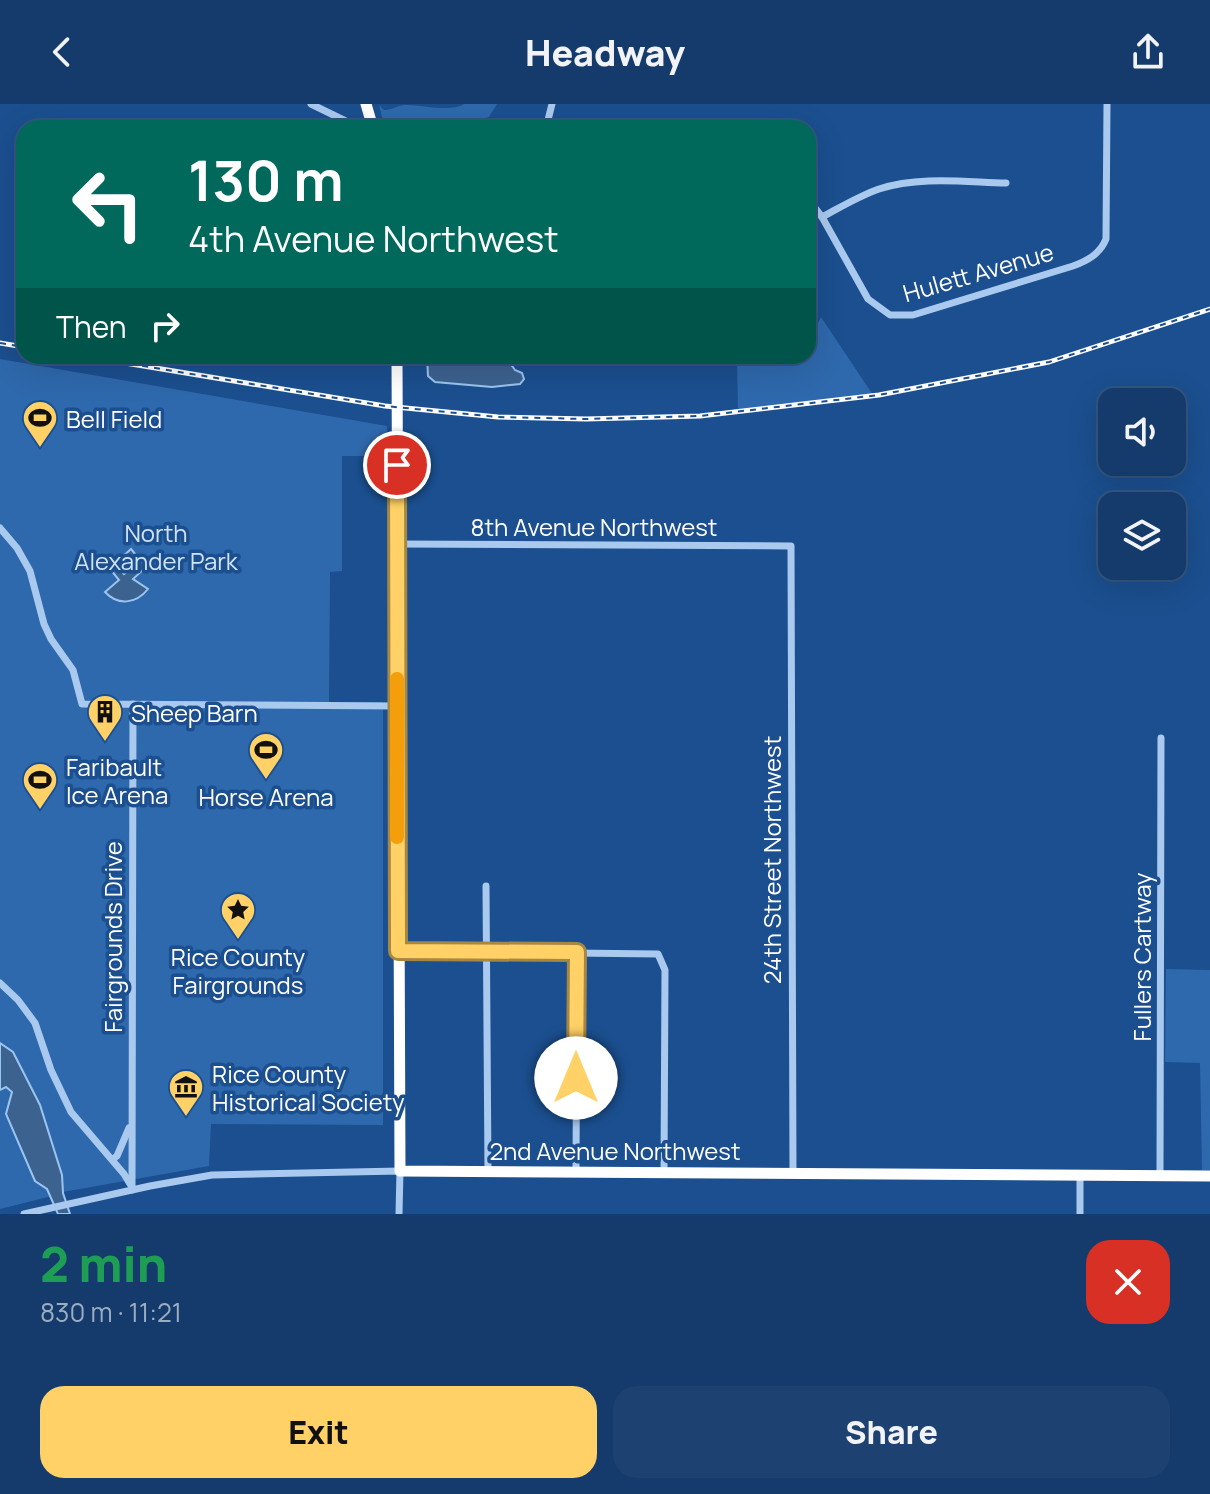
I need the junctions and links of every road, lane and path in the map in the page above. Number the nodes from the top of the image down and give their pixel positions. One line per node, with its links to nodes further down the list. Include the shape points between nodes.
1 (311, 104): 3 (street)
2 (1107, 104): 6 (street, Hulett Avenue, via 1107,231 1103,246 1085,262 897,316 868,299)
3 (344, 120)
4 (1006, 183): 6 (street, via 894,185)
5 (816, 209): 6 (street, Hulett Avenue)
6 (822, 217)
7 (397, 364): 9 (highway)
8 (0, 528): 11 (street, via 30,571 44,624 73,670 82,704)
9 (396, 544): 10 (street, 8th Avenue Northwest); 12 (highway)
10 (791, 546): 25 (street, 24th Street Northwest)
11 (133, 704): 12 (street); 19 (street, Fairgrounds Drive)
12 (397, 706): 15 (highway)
13 (1161, 738): 27 (street, Fullers Cartway)
14 (486, 886): 16 (street)
15 (398, 951): 16 (street); 21 (highway)
16 (487, 951): 17 (street); 22 (street)
17 (577, 952): 23 (street); 24 (street, via 652,952 662,958)
18 (0, 983): 20 (street, via 35,1023 71,1112)
19 (131, 1122): 20 (street, Fairgrounds Drive); 29 (street, Fairgrounds Drive)
20 (113, 1159): 29 (street)
21 (400, 1171): 22 (highway, 2nd Avenue Northwest); 29 (street, 2nd Avenue Northwest, via 224,1174); 31 (street)
22 (488, 1172): 23 (highway, 2nd Avenue Northwest)
23 (576, 1173): 24 (highway, 2nd Avenue Northwest)
24 (664, 1173): 25 (highway, 2nd Avenue Northwest)
25 (793, 1173): 26 (highway, 2nd Avenue Northwest)
26 (1080, 1176): 27 (highway, 2nd Avenue Northwest); 32 (street)
27 (1160, 1176): 28 (highway, 2nd Avenue Northwest)
28 (1210, 1176)
29 (132, 1190): 30 (street, 2nd Avenue Northwest)
30 (24, 1214)
31 (399, 1214)
32 (1080, 1214)

